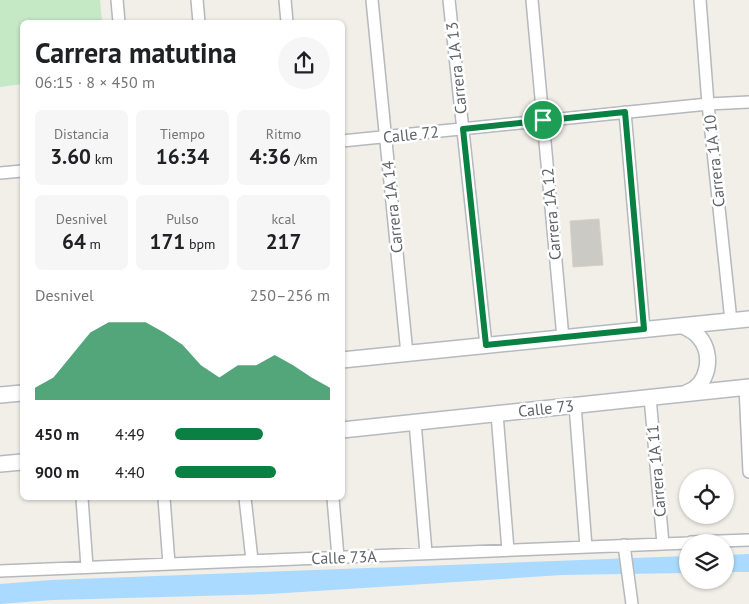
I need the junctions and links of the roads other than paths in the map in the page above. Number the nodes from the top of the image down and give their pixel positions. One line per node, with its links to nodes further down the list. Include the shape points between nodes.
1 (116, 0): 8 (street)
2 (197, 0): 9 (street)
3 (285, 0): 10 (street)
4 (372, 0): 16 (street, Carrera 1A 14)
5 (449, 0): 15 (street, Carrera 1A 13)
6 (532, 0): 14 (street, Carrera 1A 12)
7 (700, 0): 12 (street, Carrera 1A 10)
8 (119, 20)
9 (199, 20)
10 (287, 20)
11 (749, 102): 12 (street, Calle 72)
12 (708, 104): 13 (street, Calle 72); 21 (street, Carrera 1A 10)
13 (625, 112): 14 (street, Calle 72); 23 (street)
14 (543, 120): 15 (street, Calle 72); 24 (street, Carrera 1A 12)
15 (463, 129): 16 (street, Calle 72); 25 (street, Carrera 1A 13)
16 (385, 136): 17 (street, Calle 72); 26 (street, Carrera 1A 14)
17 (345, 141)
18 (20, 171): 19 (street)
19 (0, 173)
20 (749, 319): 21 (main road)
21 (731, 321): 22 (main road)
22 (683, 326): 23 (main road); 30 (main road, via 700,337 708,356 708,366 699,385)
23 (644, 329): 24 (main road)
24 (563, 338): 25 (main road)
25 (486, 345): 26 (main road)
26 (407, 354): 27 (main road)
27 (345, 360)
28 (747, 387): 30 (main road, Calle 73); 39 (street)
29 (20, 393): 31 (main road)
30 (682, 394): 32 (main road, Calle 73)
31 (0, 395)
32 (650, 397): 33 (main road, Calle 73); 47 (street, Carrera 1A 11)
33 (574, 405): 34 (main road, Calle 73); 48 (street)
34 (498, 414): 35 (main road, Calle 73); 50 (street)
35 (415, 422): 36 (main road, Calle 73); 51 (street)
36 (345, 430)
37 (20, 462): 38 (main road)
38 (0, 464)
39 (749, 472)
40 (82, 500): 55 (street)
41 (164, 500): 54 (street)
42 (245, 500): 53 (street)
43 (333, 500): 52 (street)
44 (749, 540): 45 (street, Calle 73A)
45 (734, 541)
46 (679, 543): 47 (street, Calle 73A)
47 (663, 544): 49 (street, Calle 73A)
48 (586, 547): 49 (street, Calle 73A); 50 (street, Calle 73A)
49 (624, 548): 57 (street)
50 (508, 550): 51 (street, Calle 73A)
51 (426, 553): 52 (street, Calle 73A)
52 (338, 557): 53 (street, Calle 73A)
53 (252, 560): 54 (street, Calle 73A)
54 (169, 564): 55 (street, Calle 73A)
55 (87, 567): 56 (street, Calle 73A)
56 (0, 571)
57 (632, 604)

